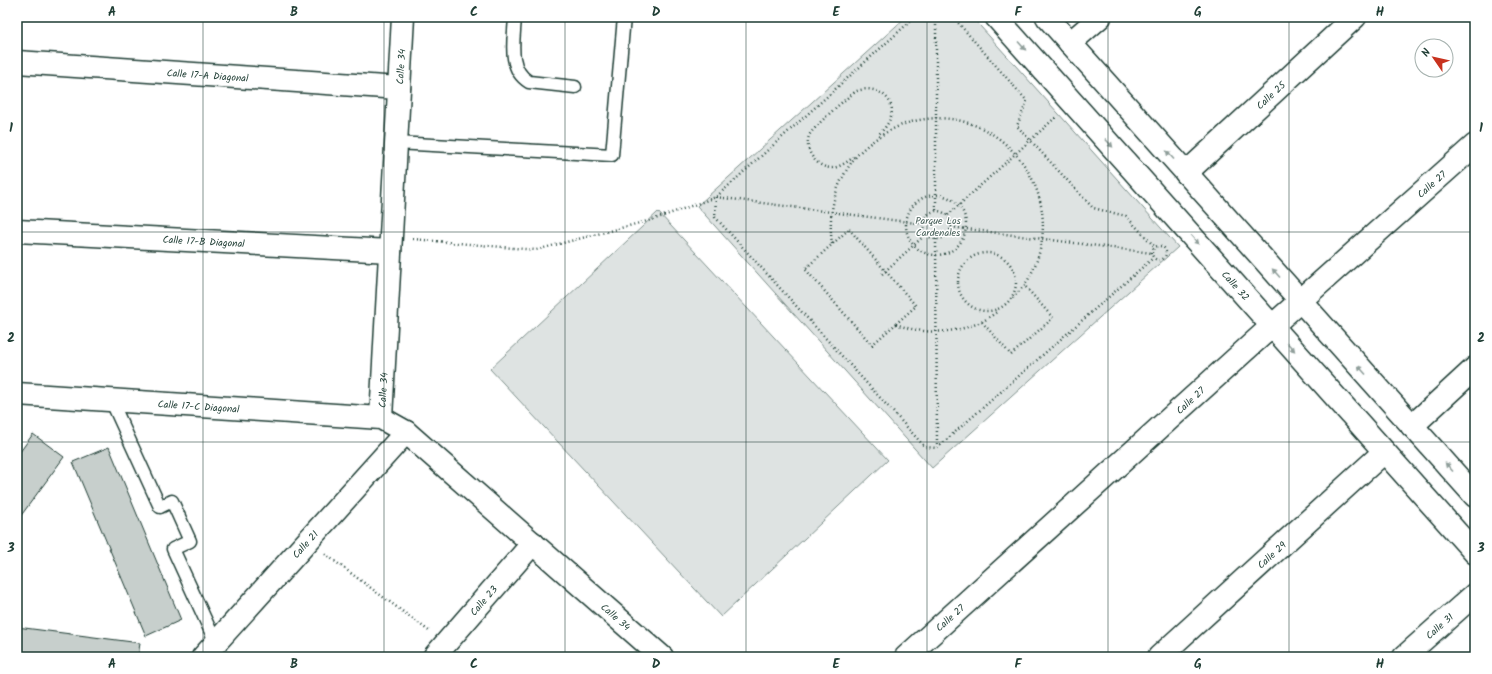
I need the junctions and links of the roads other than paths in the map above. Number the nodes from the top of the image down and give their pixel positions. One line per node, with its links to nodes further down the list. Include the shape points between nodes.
1 (403, 17): 11 (street, Calle 34)
2 (515, 17): 10 (lane, via 513,51 516,67 523,78 529,82)
3 (624, 17): 12 (lane, via 612,155)
4 (996, 17): 18 (street, Calle 32, one-way to 18)
5 (1047, 17): 8 (street)
6 (1100, 17): 8 (street)
7 (1355, 17): 14 (street, Calle 25)
8 (1070, 43): 14 (street, one-way to 8)
9 (17, 62): 11 (street, Calle 17-A Diagonal)
10 (575, 87)
11 (399, 88): 12 (street, Calle 34)
12 (396, 143): 16 (street, Calle 34)
13 (1475, 145): 17 (street, Calle 27)
14 (1186, 173): 17 (street, one-way to 14)
15 (17, 231): 16 (street, Calle 17-B Diagonal)
16 (398, 244): 22 (street, Calle 34)
17 (1301, 301): 18 (street, Calle 27); 23 (street, one-way to 17)
18 (1272, 326): 25 (street, Calle 32, one-way to 25); 33 (street, Calle 27)
19 (1475, 368): 23 (street)
20 (17, 394): 21 (street, Calle 17-C Diagonal)
21 (111, 400): 22 (street, Calle 17-C Diagonal); 30 (lane, via 160,506 172,501 190,541 173,549)
22 (381, 418): 24 (street, Calle 34)
23 (1412, 426): 26 (street, one-way to 23)
24 (406, 432): 27 (street, Calle 34); 30 (street, Calle 21)
25 (1384, 452): 28 (street, Calle 32); 34 (street, Calle 29)
26 (1475, 496)
27 (533, 544): 31 (street, Calle 23); 32 (street, Calle 34)
28 (1475, 553)
29 (1475, 594): 35 (street, Calle 31)
30 (210, 650)
31 (434, 657)
32 (662, 657)
33 (906, 657)
34 (1159, 657)
35 (1404, 657)

